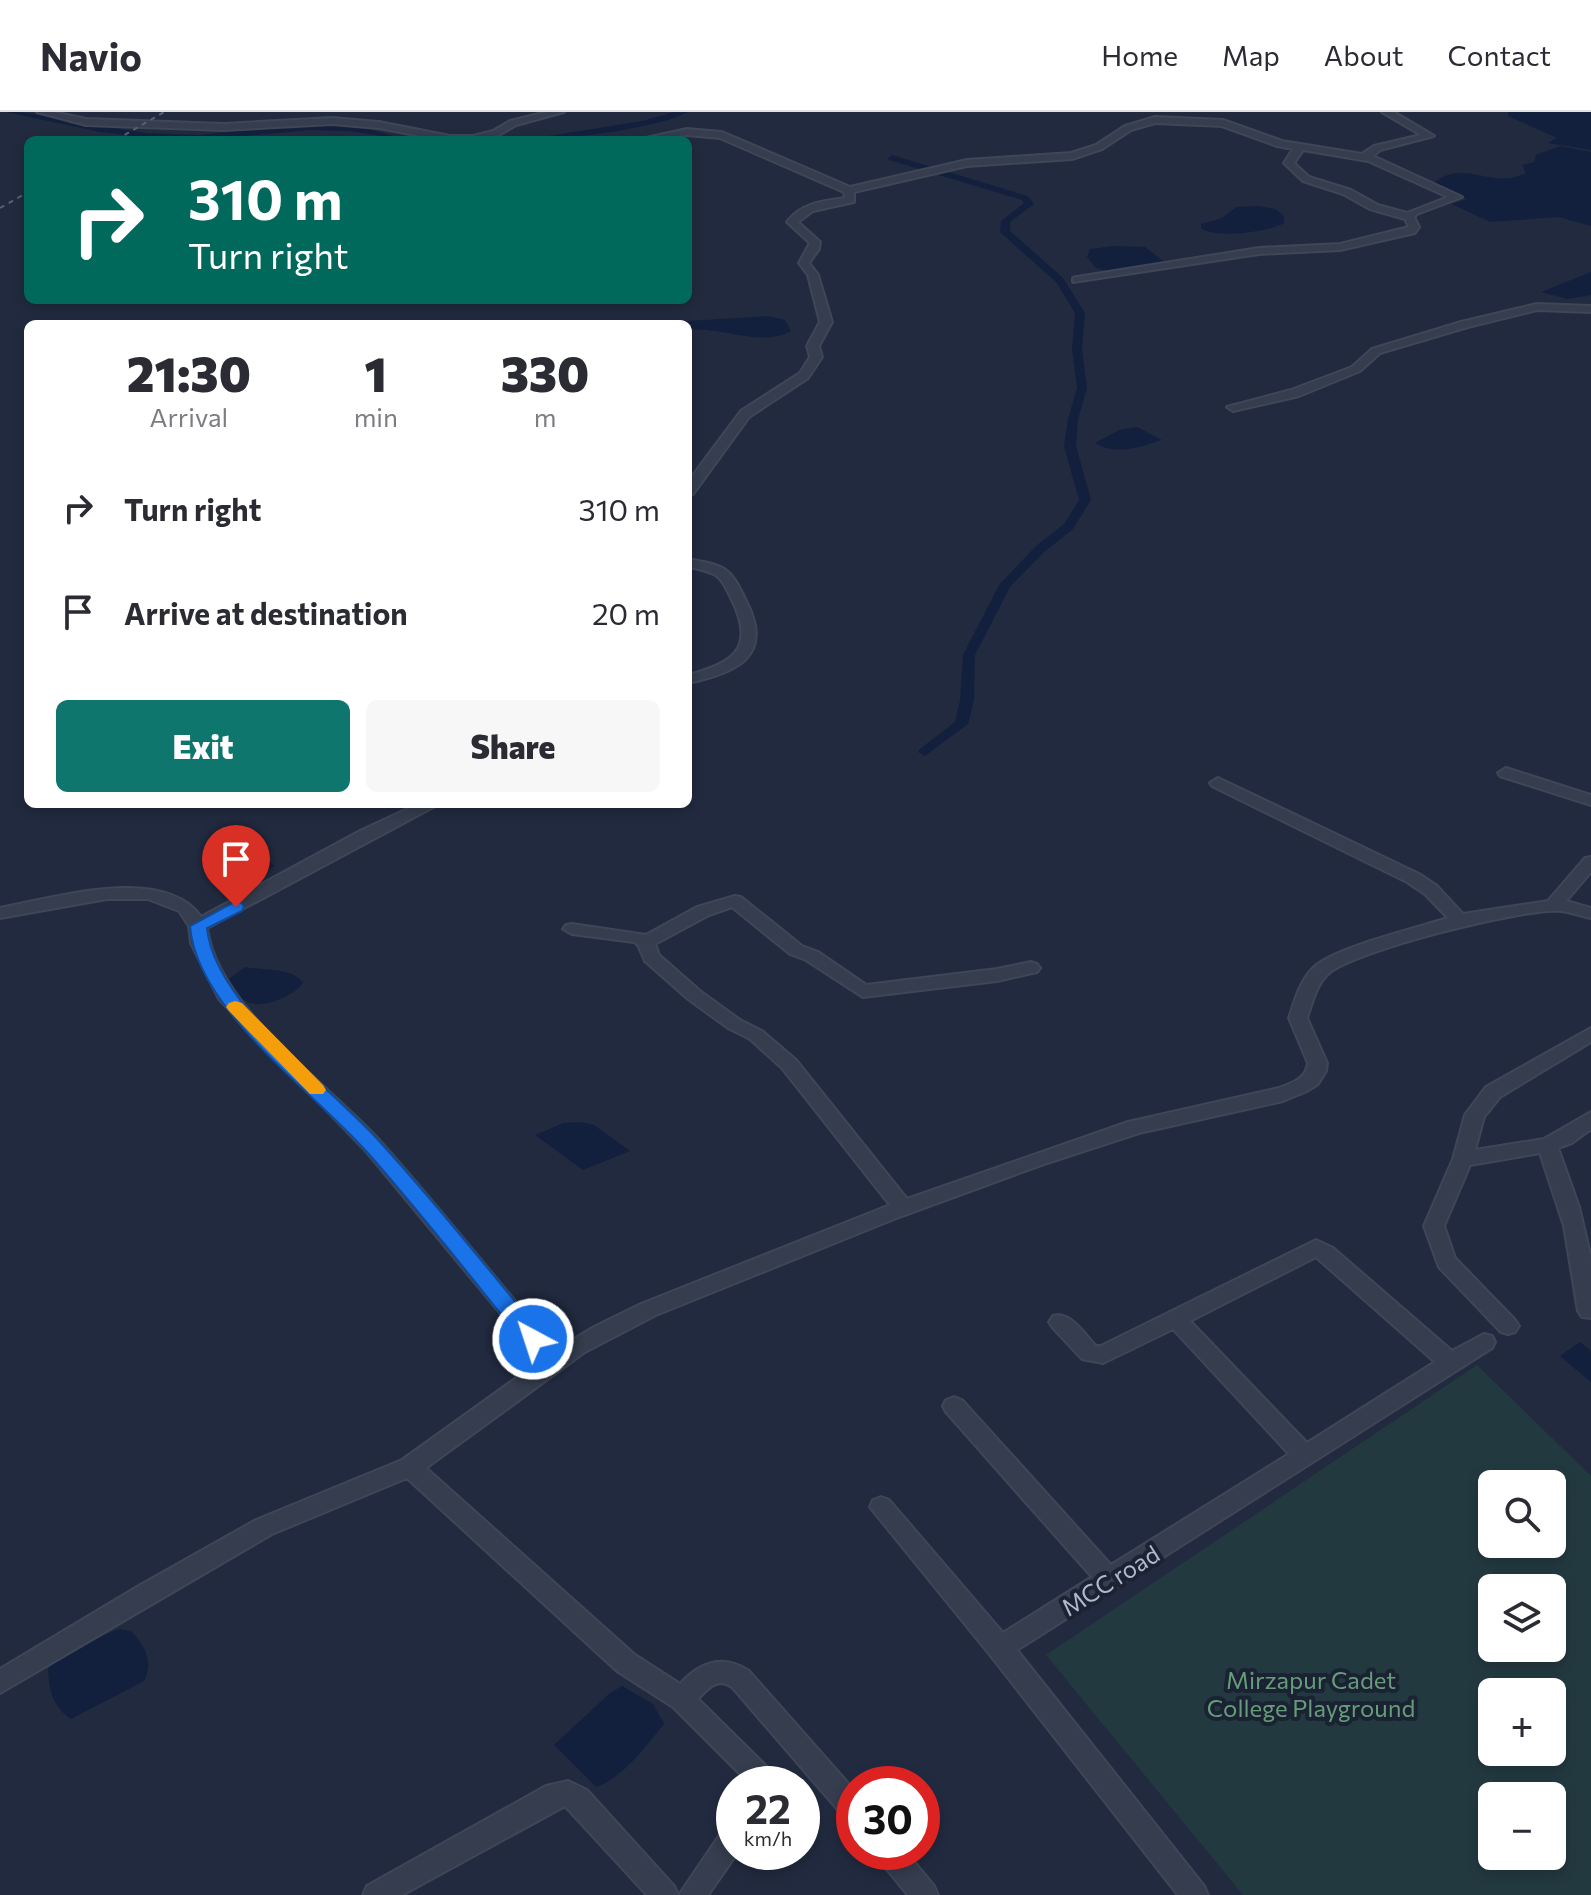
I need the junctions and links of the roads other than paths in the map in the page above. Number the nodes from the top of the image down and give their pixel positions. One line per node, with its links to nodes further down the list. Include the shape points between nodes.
1 (42, 112): 6 (street, via 86,122 224,127 332,121)
2 (559, 112): 7 (street)
3 (1133, 112): 5 (street)
4 (1387, 112): 10 (street, via 1429,136 1377,148 1367,154)
5 (1151, 122): 9 (street, via 1223,123); 11 (street, via 1072,156 947,167)
6 (435, 136)
7 (484, 136)
8 (668, 136): 11 (street, via 722,135)
9 (1298, 147): 10 (street); 12 (street, via 1289,163 1306,179)
10 (1370, 158): 12 (street, via 1457,197)
11 (849, 190): 16 (street, via 850,200 812,208 795,215 792,222 815,242 804,263 813,275 826,322 813,346 816,357 804,375 745,414)
12 (1409, 217): 13 (street, via 1411,231 1362,243 1259,251)
13 (1077, 280)
14 (1591, 309): 15 (street, via 1537,307 1465,324 1376,351 1356,369 1295,393)
15 (1233, 407)
16 (692, 486)
17 (692, 564): 18 (street, via 720,570 729,578 751,627 746,651)
18 (692, 678)
19 (1506, 773): 21 (street)
20 (1218, 783): 27 (street, via 1413,878)
21 (1591, 800)
22 (422, 808): 28 (street)
23 (1591, 862): 24 (street)
24 (1553, 906): 26 (street); 27 (street)
25 (0, 913): 28 (street, via 107,894 150,894 185,907)
26 (1591, 913)
27 (1459, 920): 36 (street, via 1323,968 1308,988 1298,1018 1319,1055 1315,1074 1302,1087 1136,1127)
28 (198, 926): 42 (street, via 200,943 225,995 372,1145)
29 (572, 929): 30 (street)
30 (646, 942): 31 (street, via 730,901 863,991); 36 (street, via 651,957 694,995 756,1035 789,1064)
31 (1031, 968)
32 (1591, 1034): 35 (street, via 1493,1092 1475,1115)
33 (1591, 1119): 34 (street)
34 (1547, 1145): 35 (street); 37 (street, via 1581,1245)
35 (1463, 1159): 40 (street, via 1434,1226 1446,1262)
36 (902, 1206): 42 (street, via 635,1313 590,1336)
37 (1589, 1311)
38 (1176, 1319): 39 (street, via 1096,1356); 43 (street, via 1316,1248); 45 (street)
39 (1060, 1322)
40 (1508, 1326)
41 (1484, 1342): 43 (street, MCC road)
42 (554, 1363): 46 (street)
43 (1451, 1363): 45 (street, MCC road)
44 (954, 1406): 48 (street)
45 (1305, 1456): 48 (street, MCC road)
46 (410, 1467): 50 (street, via 264,1527); 51 (street, via 626,1663)
47 (881, 1507): 49 (street)
48 (1110, 1581): 49 (street, MCC road)
49 (1000, 1648): 60 (street)
50 (0, 1682)
51 (682, 1699): 52 (street); 53 (street, via 713,1671 732,1672)
52 (749, 1766)
53 (836, 1789)
54 (716, 1861): 58 (street)
55 (904, 1870): 59 (street)
56 (376, 1895): 57 (street, via 555,1795 568,1793)
57 (665, 1895)
58 (692, 1895)
59 (925, 1895)
60 (1195, 1895)

